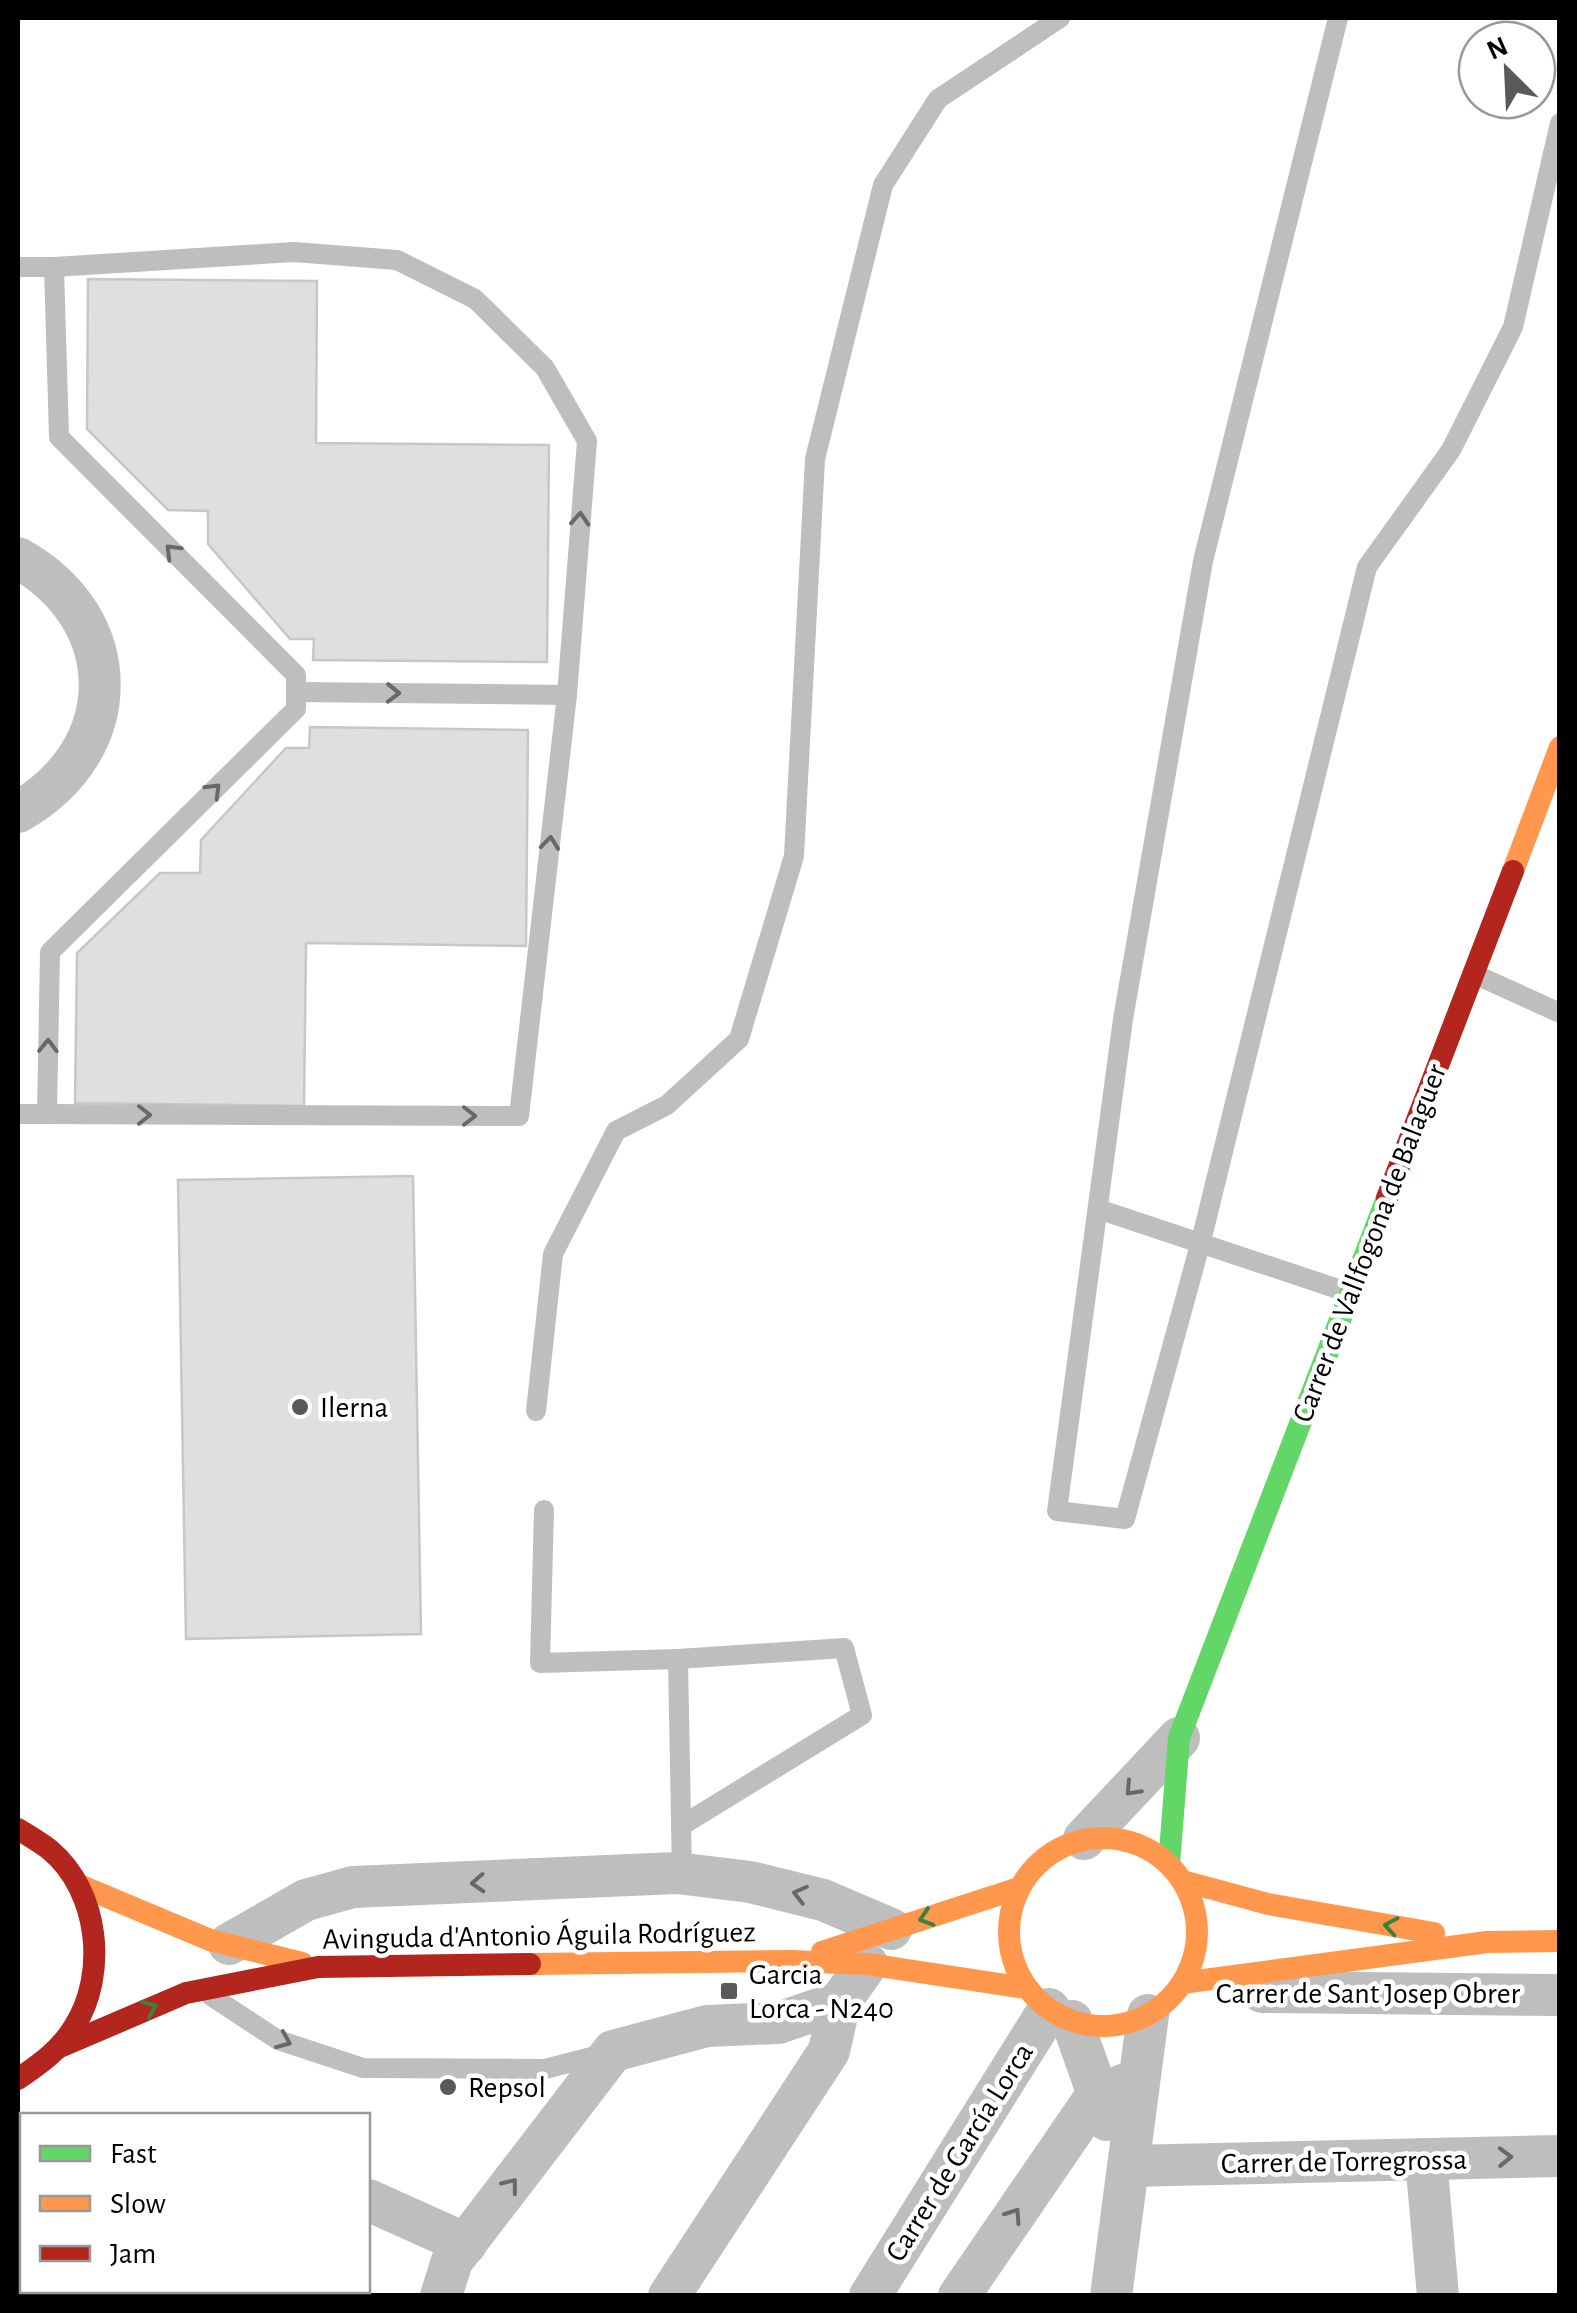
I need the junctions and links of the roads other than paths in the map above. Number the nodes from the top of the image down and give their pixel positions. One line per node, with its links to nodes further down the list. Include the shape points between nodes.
1 (1060, 18): 18 (lane, via 938,99 883,185 815,459 794,856 739,1039 666,1104 616,1131 554,1254)
2 (1338, 18): 15 (lane, via 1203,560 1123,1019)
3 (1560, 123): 16 (lane, via 1514,327 1451,450 1368,567)
4 (54, 266): 5 (lane); 7 (lane, one-way to 4, via 296,675 59,437); 8 (lane, one-way to 4, via 586,441 545,368 475,299 396,260 294,252)
5 (18, 267)
6 (18, 558): 10 (street, via 45,573 76,604 94,644 100,687 92,730 72,768)
7 (296, 692): 8 (lane, one-way to 8); 14 (lane, one-way to 7, via 50,952 296,709)
8 (567, 694): 14 (lane, one-way to 8, via 519,1116)
9 (1560, 748): 11 (street, Carrer de Vallfogona de Balaguer)
10 (18, 812)
11 (1472, 974): 12 (lane); 17 (street, Carrer de Vallfogona de Balaguer)
12 (1560, 1014)
13 (18, 1114): 14 (lane)
14 (47, 1114)
15 (1098, 1209): 16 (lane); 16 (lane, via 1058,1511 1125,1519)
16 (1200, 1241): 17 (lane)
17 (1350, 1293): 21 (street, Carrer de Vallfogona de Balaguer)
18 (536, 1411)
19 (544, 1510): 20 (lane, via 540,1663)
20 (678, 1659): 22 (lane); 22 (lane, via 844,1648 862,1715)
21 (1179, 1738): 24 (street, Carrer de Vallfogona de Balaguer, one-way to 24); 25 (street, Carrer de Vallfogona de Balaguer)
22 (682, 1826): 26 (lane)
23 (24, 1829): 27 (street, Avinguda d'Antonio Águila Rodríguez)
24 (1084, 1839): 25 (street, Avinguda d'Antonio Águila Rodríguez, via 1130,1841); 28 (street, Avinguda d'Antonio Águila Rodríguez, via 1046,1856)
25 (1176, 1872): 31 (street, Avinguda d'Antonio Águila Rodríguez, one-way to 25, via 1268,1904); 38 (street, via 1194,1906 1198,1932 1194,1959)
26 (682, 1874): 29 (street, one-way to 26, via 824,1900); 32 (street, one-way to 32, via 353,1887 306,1900)
27 (79, 1885): 32 (street, Avinguda d'Antonio Águila Rodríguez); 42 (street, Avinguda d'Antonio Águila Rodríguez, via 94,1926 96,1969 84,2011)
28 (1019, 1888): 29 (street, Avinguda d'Antonio Águila Rodríguez, one-way to 29); 40 (street, via 1010,1913 1014,1964)
29 (891, 1929): 33 (street, Avinguda d'Antonio Águila Rodríguez)
30 (1560, 1941): 31 (street, Avinguda d'Antonio Águila Rodríguez)
31 (1487, 1942): 38 (street, Avinguda d'Antonio Águila Rodríguez)
32 (229, 1944): 35 (street, Avinguda d'Antonio Águila Rodríguez)
33 (792, 1962): 34 (street, Avinguda d'Antonio Águila Rodríguez); 35 (street, Avinguda d'Antonio Águila Rodríguez)
34 (866, 1964): 39 (street); 40 (street, Avinguda d'Antonio Águila Rodríguez)
35 (318, 1967): 36 (street, Avinguda d'Antonio Águila Rodríguez)
36 (202, 1990): 42 (street, Avinguda d'Antonio Águila Rodríguez, one-way to 36); 43 (lane, one-way to 43, via 278,2040 363,2068 545,2069)
37 (1560, 1994): 38 (street, Carrer de Sant Josep Obrer)
38 (1169, 1996): 40 (street, Avinguda d'Antonio Águila Rodríguez, via 1124,2024 1098,2026); 45 (street)
39 (840, 2002): 41 (street); 46 (street, via 829,2051)
40 (1049, 2006): 47 (street); 55 (street, Carrer de García Lorca)
41 (778, 2023): 43 (street, via 707,2026); 46 (street)
42 (60, 2047): 44 (street, Avinguda d'Antonio Águila Rodríguez)
43 (614, 2051): 52 (street, one-way to 43)
44 (18, 2079)
45 (1138, 2079): 47 (street); 50 (street)
46 (805, 2085): 54 (street)
47 (1096, 2096): 50 (street); 56 (street, one-way to 47)
48 (1560, 2156): 49 (street, Carrer de Torregrossa, one-way to 48)
49 (1426, 2159): 50 (street, Carrer de Torregrossa); 58 (street)
50 (1128, 2166): 57 (street)
51 (370, 2201): 52 (street)
52 (466, 2244): 53 (street, via 452,2261)
53 (441, 2296)
54 (669, 2296)
55 (870, 2296)
56 (959, 2296)
57 (1111, 2296)
58 (1438, 2296)

